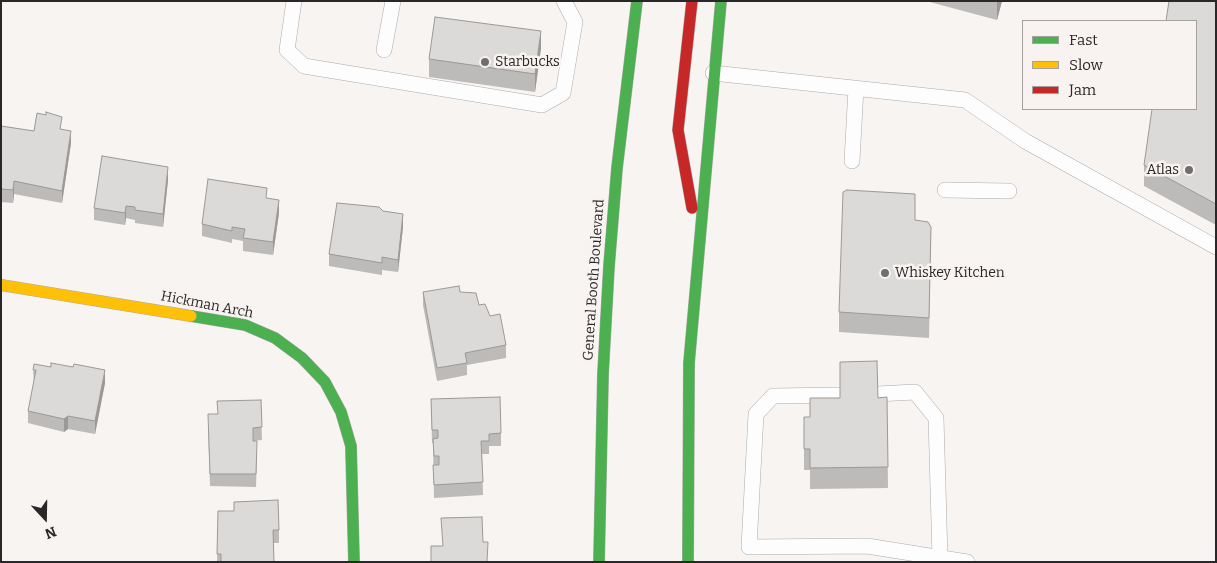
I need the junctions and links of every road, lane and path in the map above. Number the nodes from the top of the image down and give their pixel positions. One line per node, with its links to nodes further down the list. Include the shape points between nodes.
1 (294, 1): 3 (lane, via 287,50 304,66 542,105 563,93 575,22)
2 (392, 1): 7 (lane)
3 (564, 1)
4 (637, 1): 21 (main road, General Booth Boulevard, via 609,266)
5 (692, 1): 13 (main road, via 678,130)
6 (721, 1): 8 (main road)
7 (384, 50)
8 (713, 73): 9 (lane); 13 (main road)
9 (856, 88): 10 (lane); 14 (lane, via 965,100 1025,141)
10 (852, 161)
11 (945, 190): 12 (lane)
12 (1009, 191)
13 (698, 244): 22 (main road, via 689,363)
14 (1216, 248)
15 (1, 286): 20 (main road, Hickman Arch, via 245,325 275,338 302,358 325,382 341,412 351,446)
16 (877, 394): 19 (lane, via 915,392 936,418)
17 (840, 395): 18 (lane, via 773,396 756,414 749,547)
18 (867, 546): 19 (lane); 23 (lane)
19 (940, 558): 24 (lane)
20 (354, 562)
21 (599, 562)
22 (688, 562)
23 (864, 562)
24 (967, 562)

